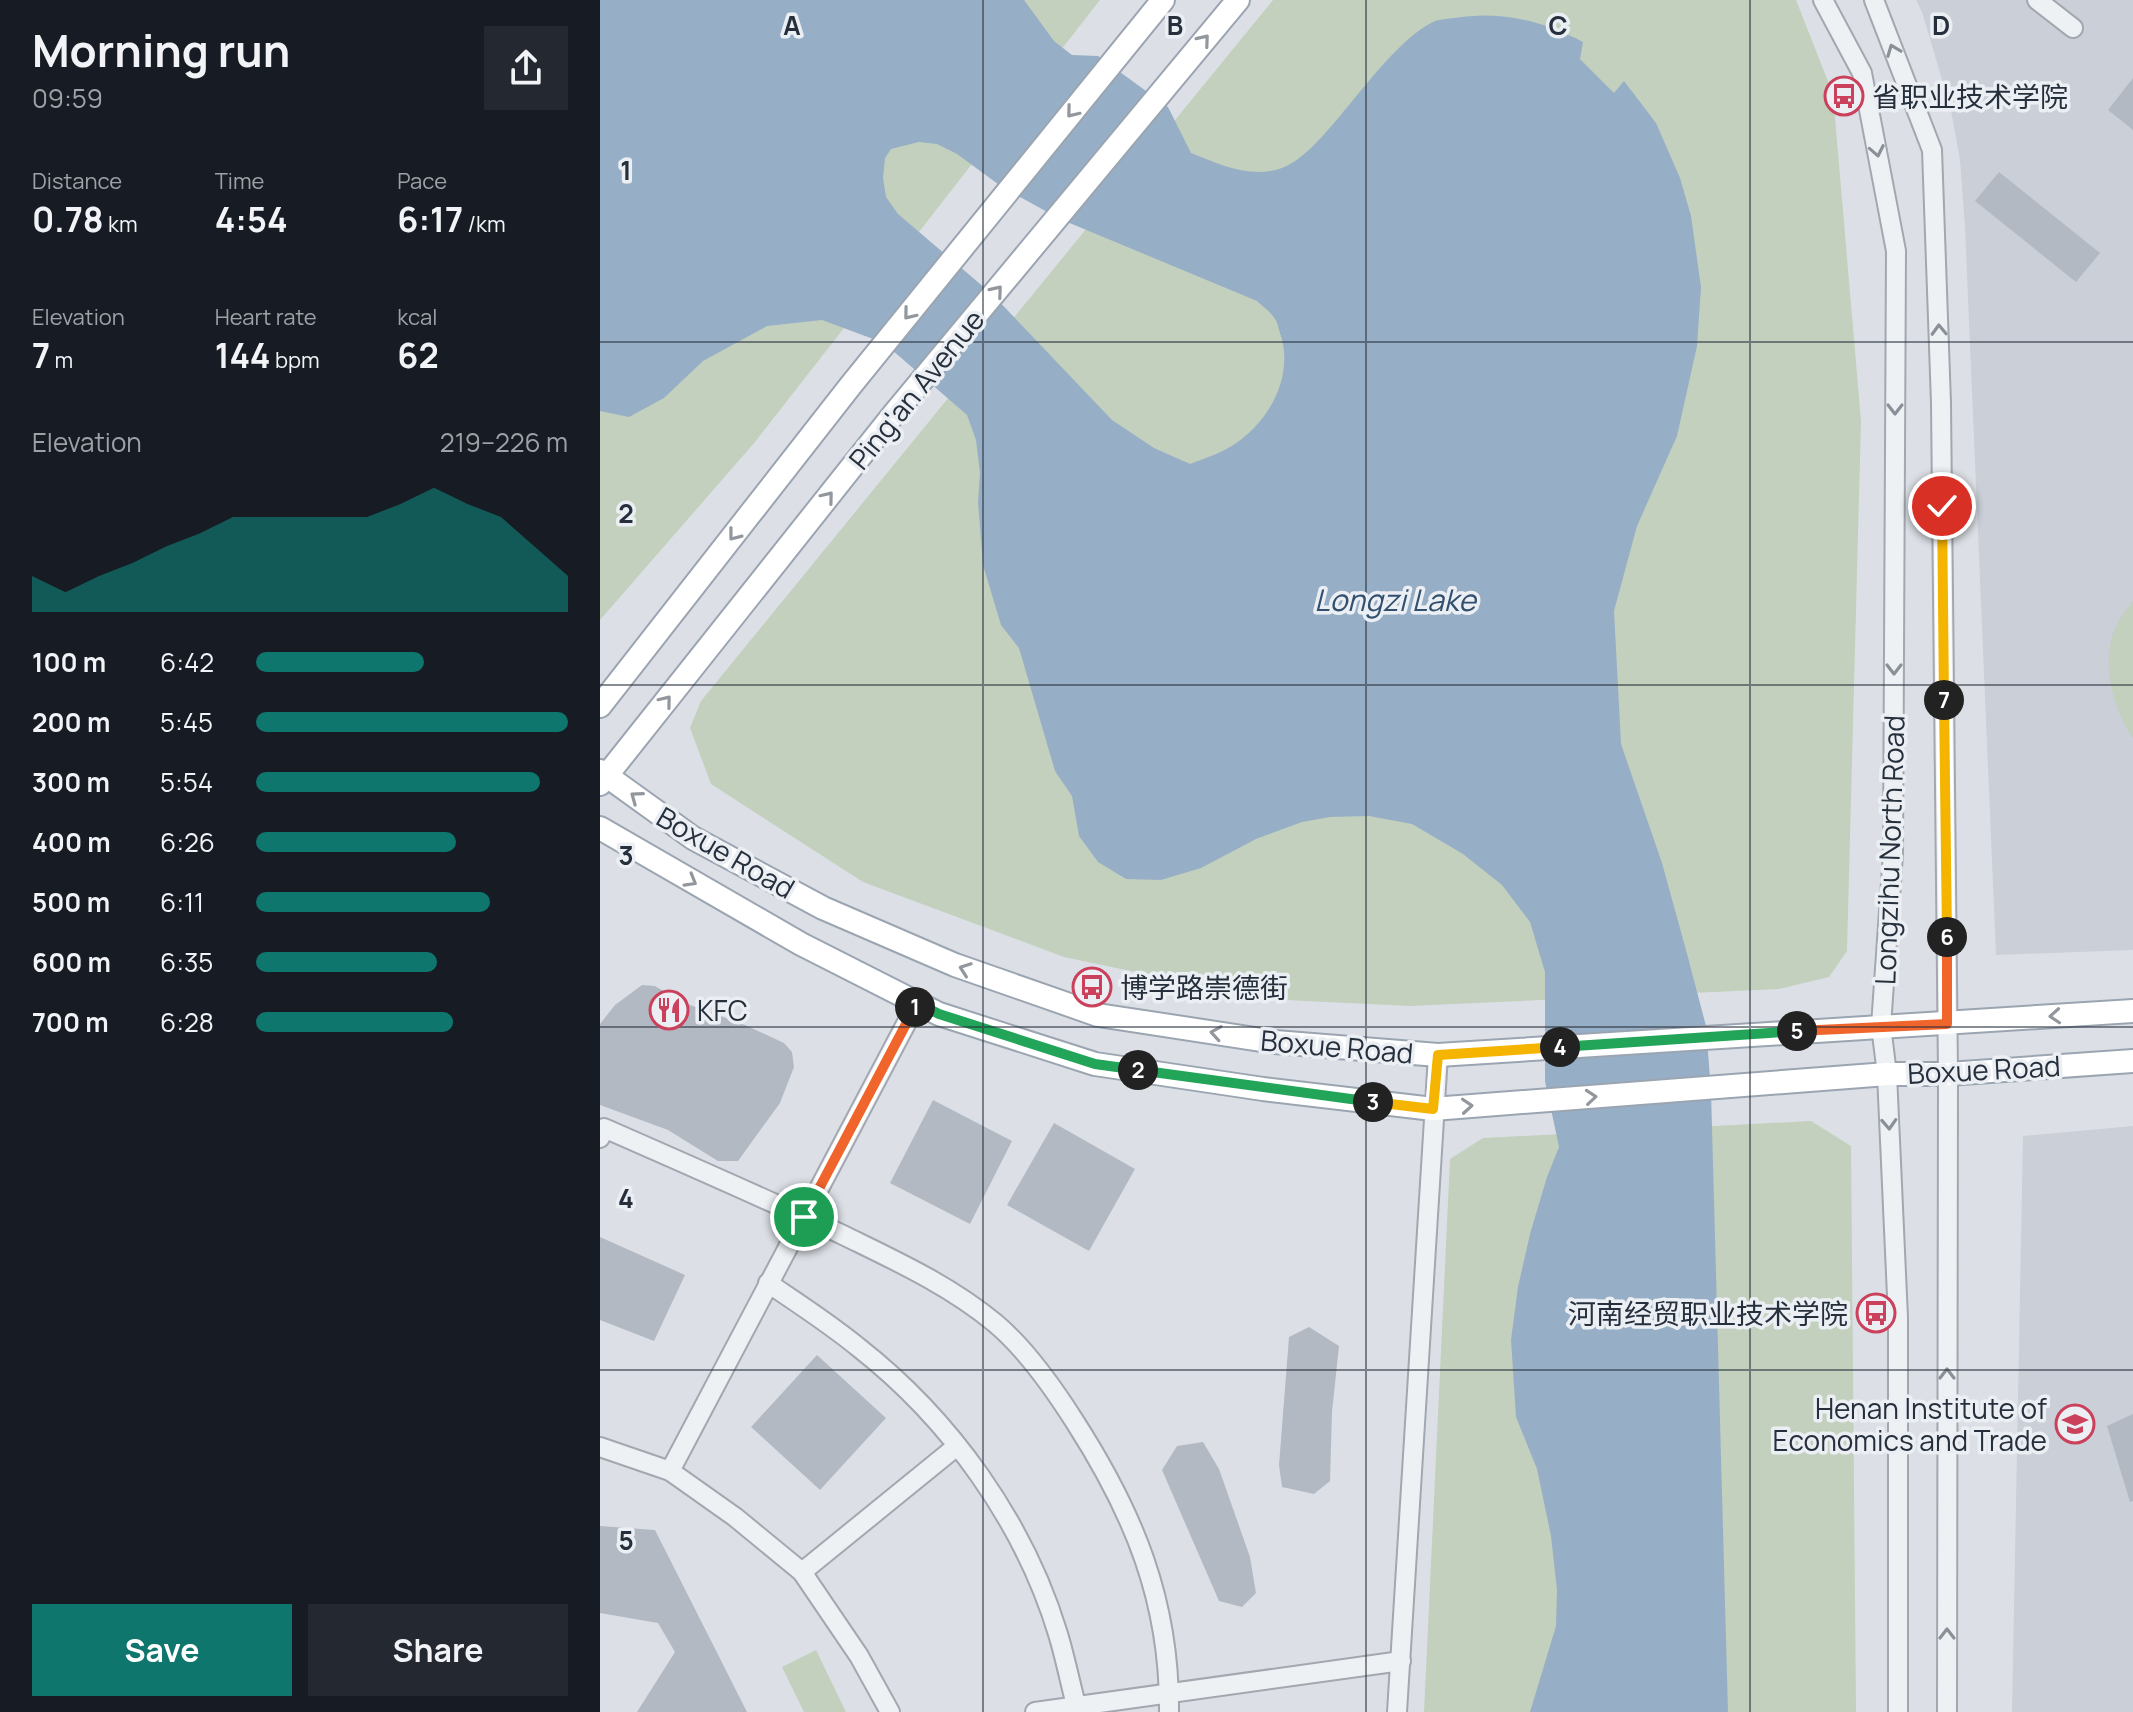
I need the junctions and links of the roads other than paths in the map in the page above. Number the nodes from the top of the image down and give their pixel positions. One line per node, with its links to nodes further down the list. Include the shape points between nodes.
1 (1163, 0): 7 (main road, Ping'an Avenue, one-way to 7)
2 (1238, 0): 8 (main road, Ping'an Avenue, one-way to 2, via 893,415)
3 (1823, 0): 13 (street, Longzihu North Road, one-way to 13, via 1862,73 1896,251 1893,854)
4 (1874, 0): 12 (street, Longzihu North Road, one-way to 4, via 1941,403 1932,150)
5 (2037, 0): 6 (street)
6 (2073, 28)
7 (600, 706)
8 (602, 777): 14 (main road, Boxue Road, one-way to 8, via 1275,1042 1098,1015 955,965 823,908 693,838)
9 (600, 828): 10 (main road, Boxue Road, one-way to 10, via 801,944)
10 (917, 1003): 18 (main road, Boxue Road, via 1095,1064); 20 (street)
11 (2133, 1011): 12 (main road, Boxue Road, one-way to 12)
12 (1947, 1024): 13 (main road, Boxue Road); 17 (street, Longzihu North Road)
13 (1881, 1026): 14 (main road, Boxue Road); 16 (street, Longzihu North Road)
14 (1438, 1055): 18 (street)
15 (2133, 1061): 17 (main road, Boxue Road)
16 (1887, 1074): 17 (main road, Boxue Road); 18 (main road, Boxue Road, one-way to 16); 32 (street, Longzihu North Road, one-way to 32, via 1898,1318)
17 (1948, 1074): 33 (street, Longzihu North Road, one-way to 17)
18 (1433, 1109): 26 (street)
19 (600, 1138): 20 (street, via 604,1128)
20 (804, 1217): 21 (street); 27 (street, via 932,1279 997,1325 1053,1387 1105,1469 1137,1535 1157,1595)
21 (768, 1283): 22 (street, via 860,1348); 24 (street)
22 (957, 1446): 25 (street); 28 (street, via 1018,1538 1058,1633)
23 (600, 1447): 24 (street)
24 (670, 1471): 25 (street)
25 (802, 1572): 29 (street)
26 (1401, 1661): 27 (street); 31 (street)
27 (1169, 1703): 28 (street)
28 (1076, 1705): 30 (street)
29 (890, 1712)
30 (1035, 1712)
31 (1397, 1712)
32 (1898, 1712)
33 (1947, 1712)

